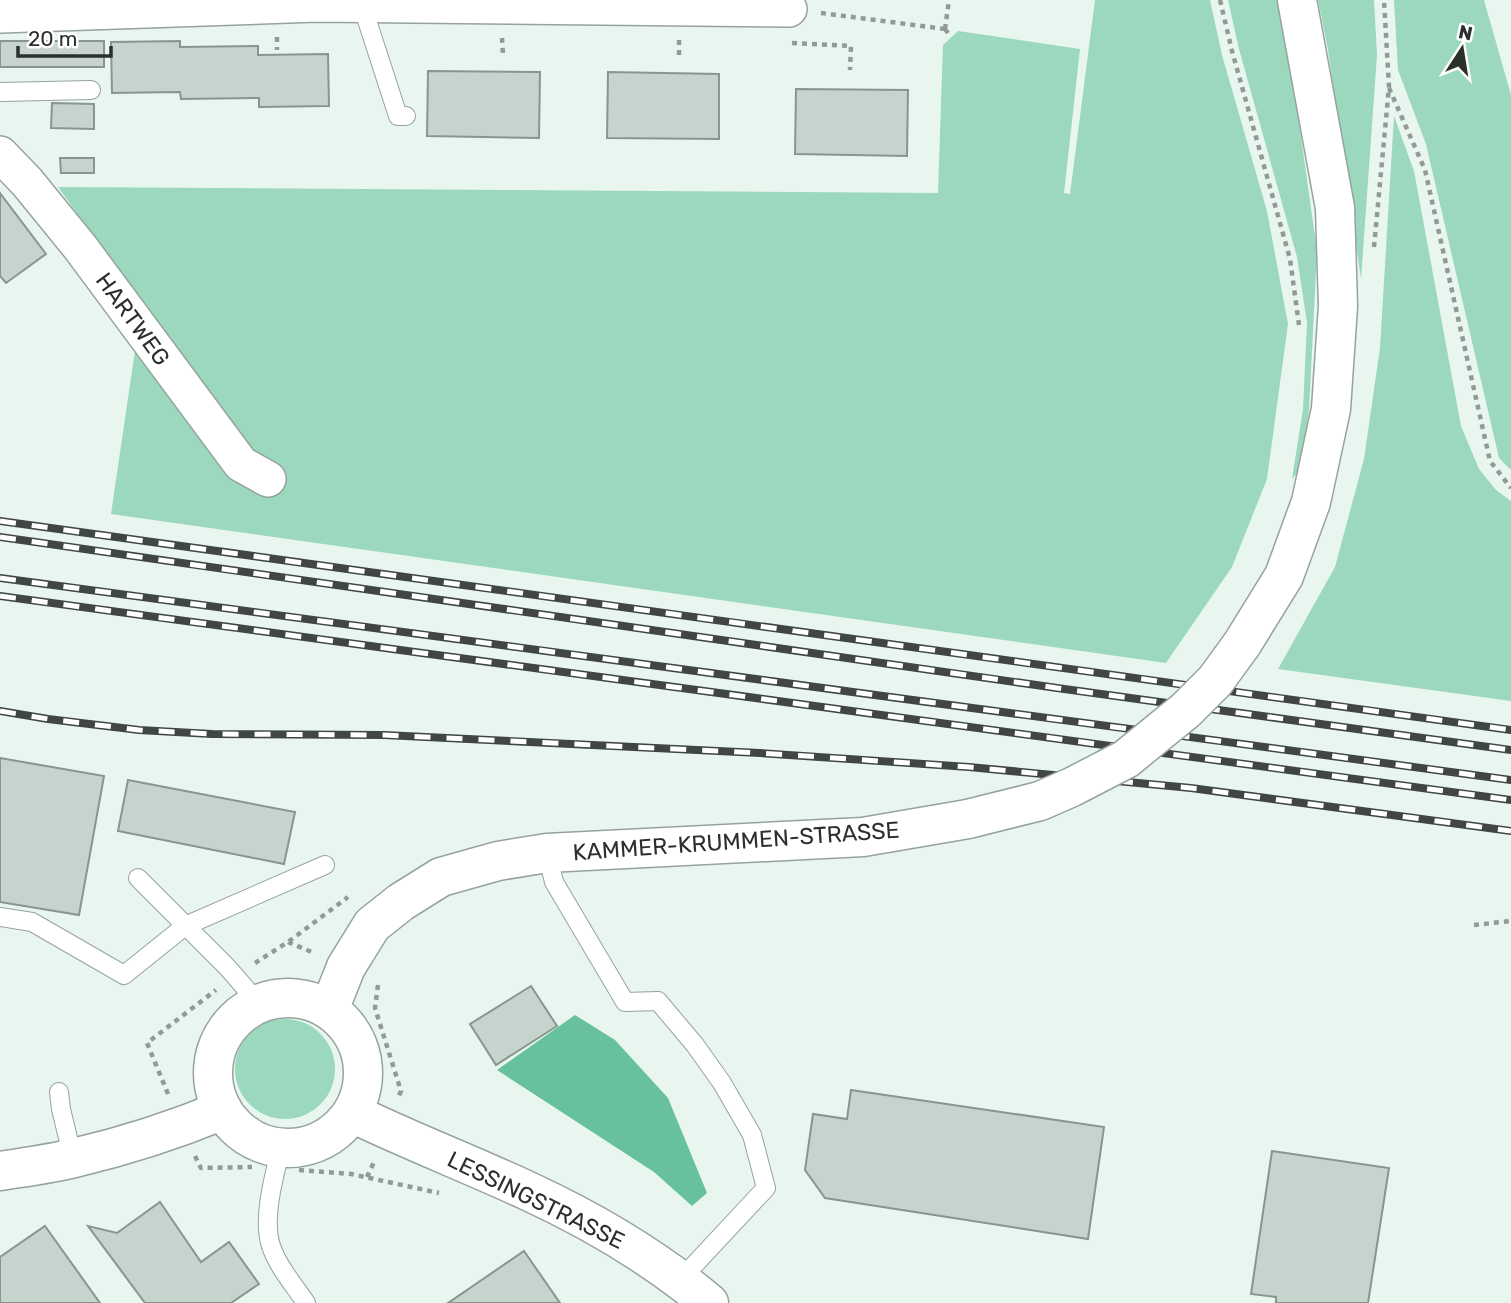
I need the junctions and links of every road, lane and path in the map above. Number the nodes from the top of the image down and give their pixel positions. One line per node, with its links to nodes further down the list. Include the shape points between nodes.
1 (949, 0): 9 (path)
2 (1220, 0): 16 (path, via 1290,259)
3 (1297, 0): 19 (main road, KAMMER-KRUMMEN-STRASSE, bridge, via 1335,208 1338,306 1331,410 1311,502 1283,576 1215,681 1126,759 1040,801 863,837)
4 (1384, 0): 18 (path, via 1389,87 1425,170 1490,461)
5 (643, 4): 6 (street); 8 (street)
6 (362, 5): 7 (street); 14 (lane, via 398,116)
7 (0, 15)
8 (789, 26): 9 (path); 11 (path, via 851,46)
9 (945, 29): 10 (path)
10 (951, 37)
11 (850, 70)
12 (91, 90): 13 (lane)
13 (0, 92)
14 (406, 117)
15 (0, 154): 17 (street, HARTWEG, via 80,247 241,464)
16 (1299, 336)
17 (268, 479)
18 (1511, 488)
19 (547, 853): 27 (main road, KAMMER-KRUMMEN-STRASSE, via 441,877 372,925); 38 (lane, via 554,882 625,1002 658,1001 722,1083 752,1136 766,1188)
20 (325, 865): 25 (lane)
21 (138, 878): 25 (lane)
22 (0, 917): 25 (lane, via 32,922 124,975)
23 (1511, 921): 24 (path)
24 (1474, 925)
25 (186, 926): 28 (lane)
26 (288, 942): 27 (path)
27 (346, 967): 29 (main road, KAMMER-KRUMMEN-STRASSE); 33 (path, via 379,980 375,1007 401,1091)
28 (259, 1004): 29 (main road, via 285,998); 31 (main road, via 240,1016 216,1051 213,1077)
29 (329, 1010): 32 (main road, via 358,1045 363,1072 361,1093)
30 (59, 1092): 35 (lane)
31 (223, 1110): 34 (main road, via 256,1141); 35 (main road, via 142,1140)
32 (352, 1113): 33 (main road, LESSINGSTRASSE); 34 (main road, via 333,1134 310,1145)
33 (388, 1130): 37 (path); 38 (main road, LESSINGSTRASSE, via 529,1191 601,1228)
34 (281, 1148): 39 (lane, via 267,1213 271,1245)
35 (73, 1158): 36 (main road)
36 (0, 1171)
37 (367, 1177)
38 (695, 1291)
39 (306, 1303)

